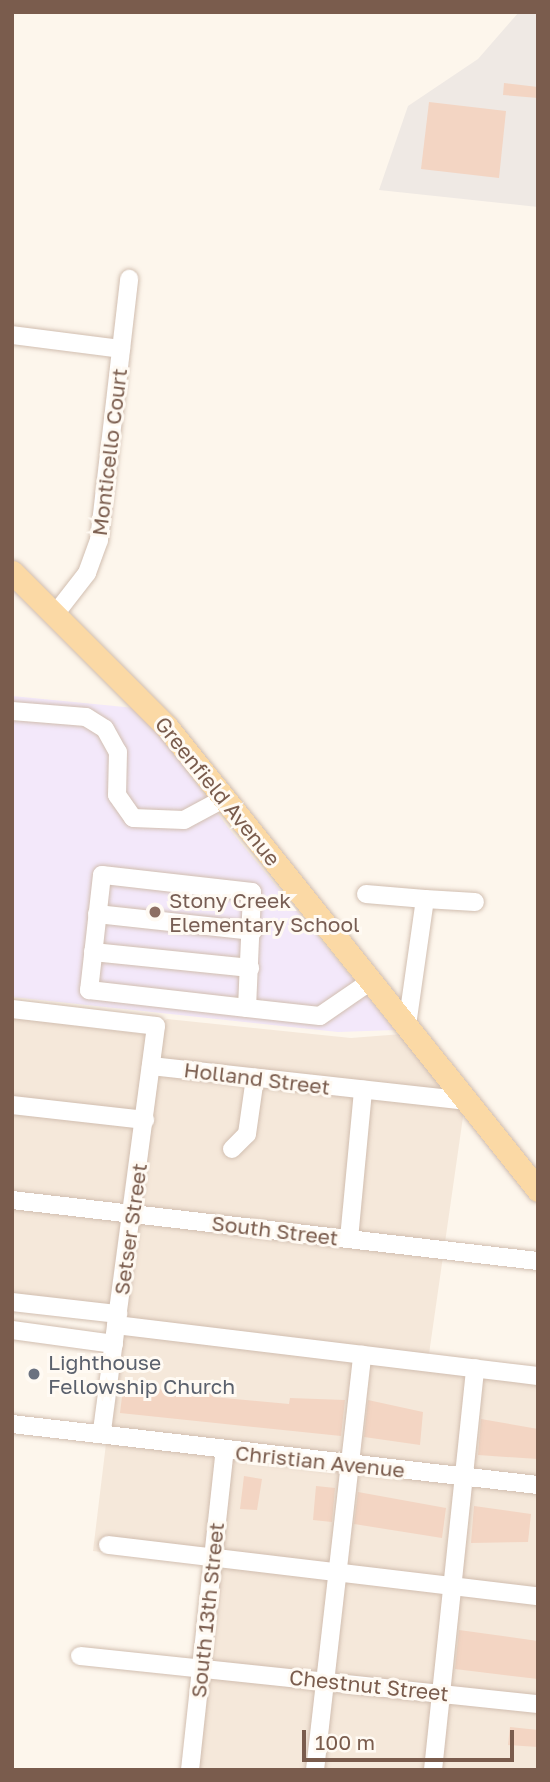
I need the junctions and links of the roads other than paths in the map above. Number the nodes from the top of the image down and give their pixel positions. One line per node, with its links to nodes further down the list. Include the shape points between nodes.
1 (129, 279): 3 (street, Monticello Court)
2 (12, 335): 3 (street)
3 (121, 349): 5 (street, Monticello Court, via 99,540 87,573)
4 (12, 572): 5 (main road, Greenfield Avenue)
5 (56, 613): 7 (main road, Greenfield Avenue, via 167,727)
6 (12, 711): 7 (street, via 86,717 106,730 118,752 117,795 133,818 184,820)
7 (225, 798): 15 (main road, Greenfield Avenue)
8 (366, 894): 9 (street)
9 (425, 899): 10 (street); 18 (street)
10 (475, 902)
11 (97, 914): 12 (street); 12 (street, via 102,875 116,876 252,892); 13 (street)
12 (253, 932): 14 (street)
13 (93, 952): 14 (street); 17 (street, via 89,990)
14 (250, 968): 17 (street)
15 (371, 981): 17 (street, via 320,1016); 18 (main road, Greenfield Avenue)
16 (12, 1009): 19 (street, Setser Street, via 156,1026)
17 (247, 1009)
18 (407, 1025): 22 (main road, Greenfield Avenue)
19 (151, 1066): 20 (street, Holland Street); 24 (street, Setser Street)
20 (255, 1078): 21 (street, Holland Street); 25 (street, via 247,1134)
21 (363, 1090): 22 (street, Holland Street); 29 (street)
22 (468, 1101): 26 (main road, Greenfield Avenue)
23 (12, 1105): 24 (street)
24 (145, 1120): 28 (street, Setser Street)
25 (232, 1149)
26 (538, 1190)
27 (12, 1200): 28 (street, South Street)
28 (133, 1214): 29 (street, South Street); 32 (street, Setser Street)
29 (349, 1238): 30 (street, South Street)
30 (538, 1261)
31 (12, 1302): 32 (street)
32 (117, 1320): 34 (street, Setser Street); 35 (street)
33 (12, 1330): 34 (street)
34 (114, 1344): 39 (street, Setser Street)
35 (362, 1355): 36 (street); 41 (street)
36 (475, 1368): 37 (street); 42 (street)
37 (538, 1376)
38 (12, 1424): 39 (street, Christian Avenue)
39 (102, 1433): 40 (street, Christian Avenue)
40 (225, 1450): 41 (street, Christian Avenue); 45 (street, South 13th Street)
41 (351, 1464): 42 (street, Christian Avenue); 46 (street)
42 (465, 1477): 43 (street, Christian Avenue); 47 (street)
43 (538, 1485)
44 (108, 1545): 45 (street)
45 (213, 1559): 46 (street); 50 (street, South 13th Street)
46 (338, 1573): 47 (street); 51 (street)
47 (454, 1585): 48 (street); 52 (street)
48 (538, 1595)
49 (80, 1656): 50 (street, Chestnut Street)
50 (201, 1666): 51 (street, Chestnut Street); 54 (street, South 13th Street)
51 (325, 1680): 52 (street, Chestnut Street); 55 (street)
52 (442, 1693): 53 (street, Chestnut Street); 56 (street)
53 (538, 1704)
54 (190, 1770)
55 (315, 1770)
56 (433, 1770)

